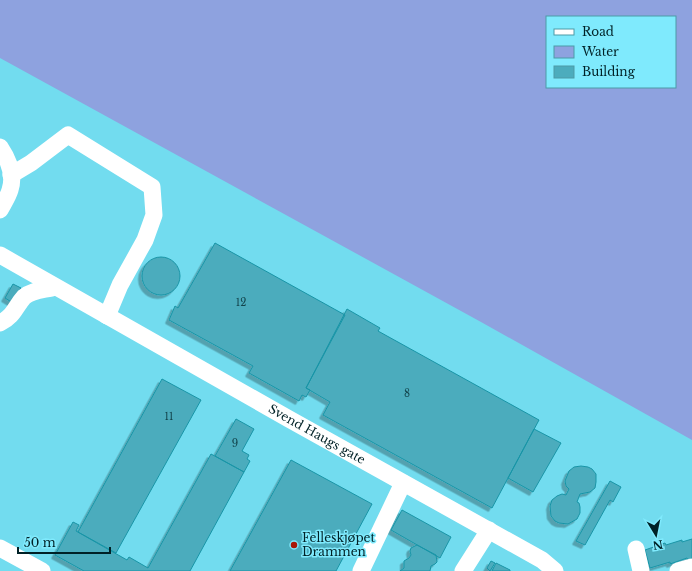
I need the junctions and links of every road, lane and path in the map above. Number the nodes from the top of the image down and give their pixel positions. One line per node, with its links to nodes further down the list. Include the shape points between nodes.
1 (0, 147): 2 (street, via 6,155)
2 (11, 175): 3 (street, via 10,190); 9 (street, via 68,135 152,187 154,215 145,240)
3 (0, 210)
4 (0, 249): 8 (street, via 12,252 58,278)
5 (0, 255): 7 (street)
6 (0, 265): 7 (street)
7 (49, 289): 8 (street); 10 (street, via 36,291 24,297 12,315)
8 (78, 300): 9 (street, Svend Haugs gate)
9 (106, 316): 11 (street, Svend Haugs gate)
10 (0, 323)
11 (403, 483): 12 (street, Svend Haugs gate); 17 (street)
12 (489, 530): 18 (street); 19 (street, Svend Haugs gate, via 542,560)
13 (0, 548): 16 (street)
14 (636, 549): 20 (street)
15 (692, 567): 21 (street)
16 (42, 571)
17 (361, 571)
18 (463, 571)
19 (555, 571)
20 (641, 571)
21 (678, 571)

